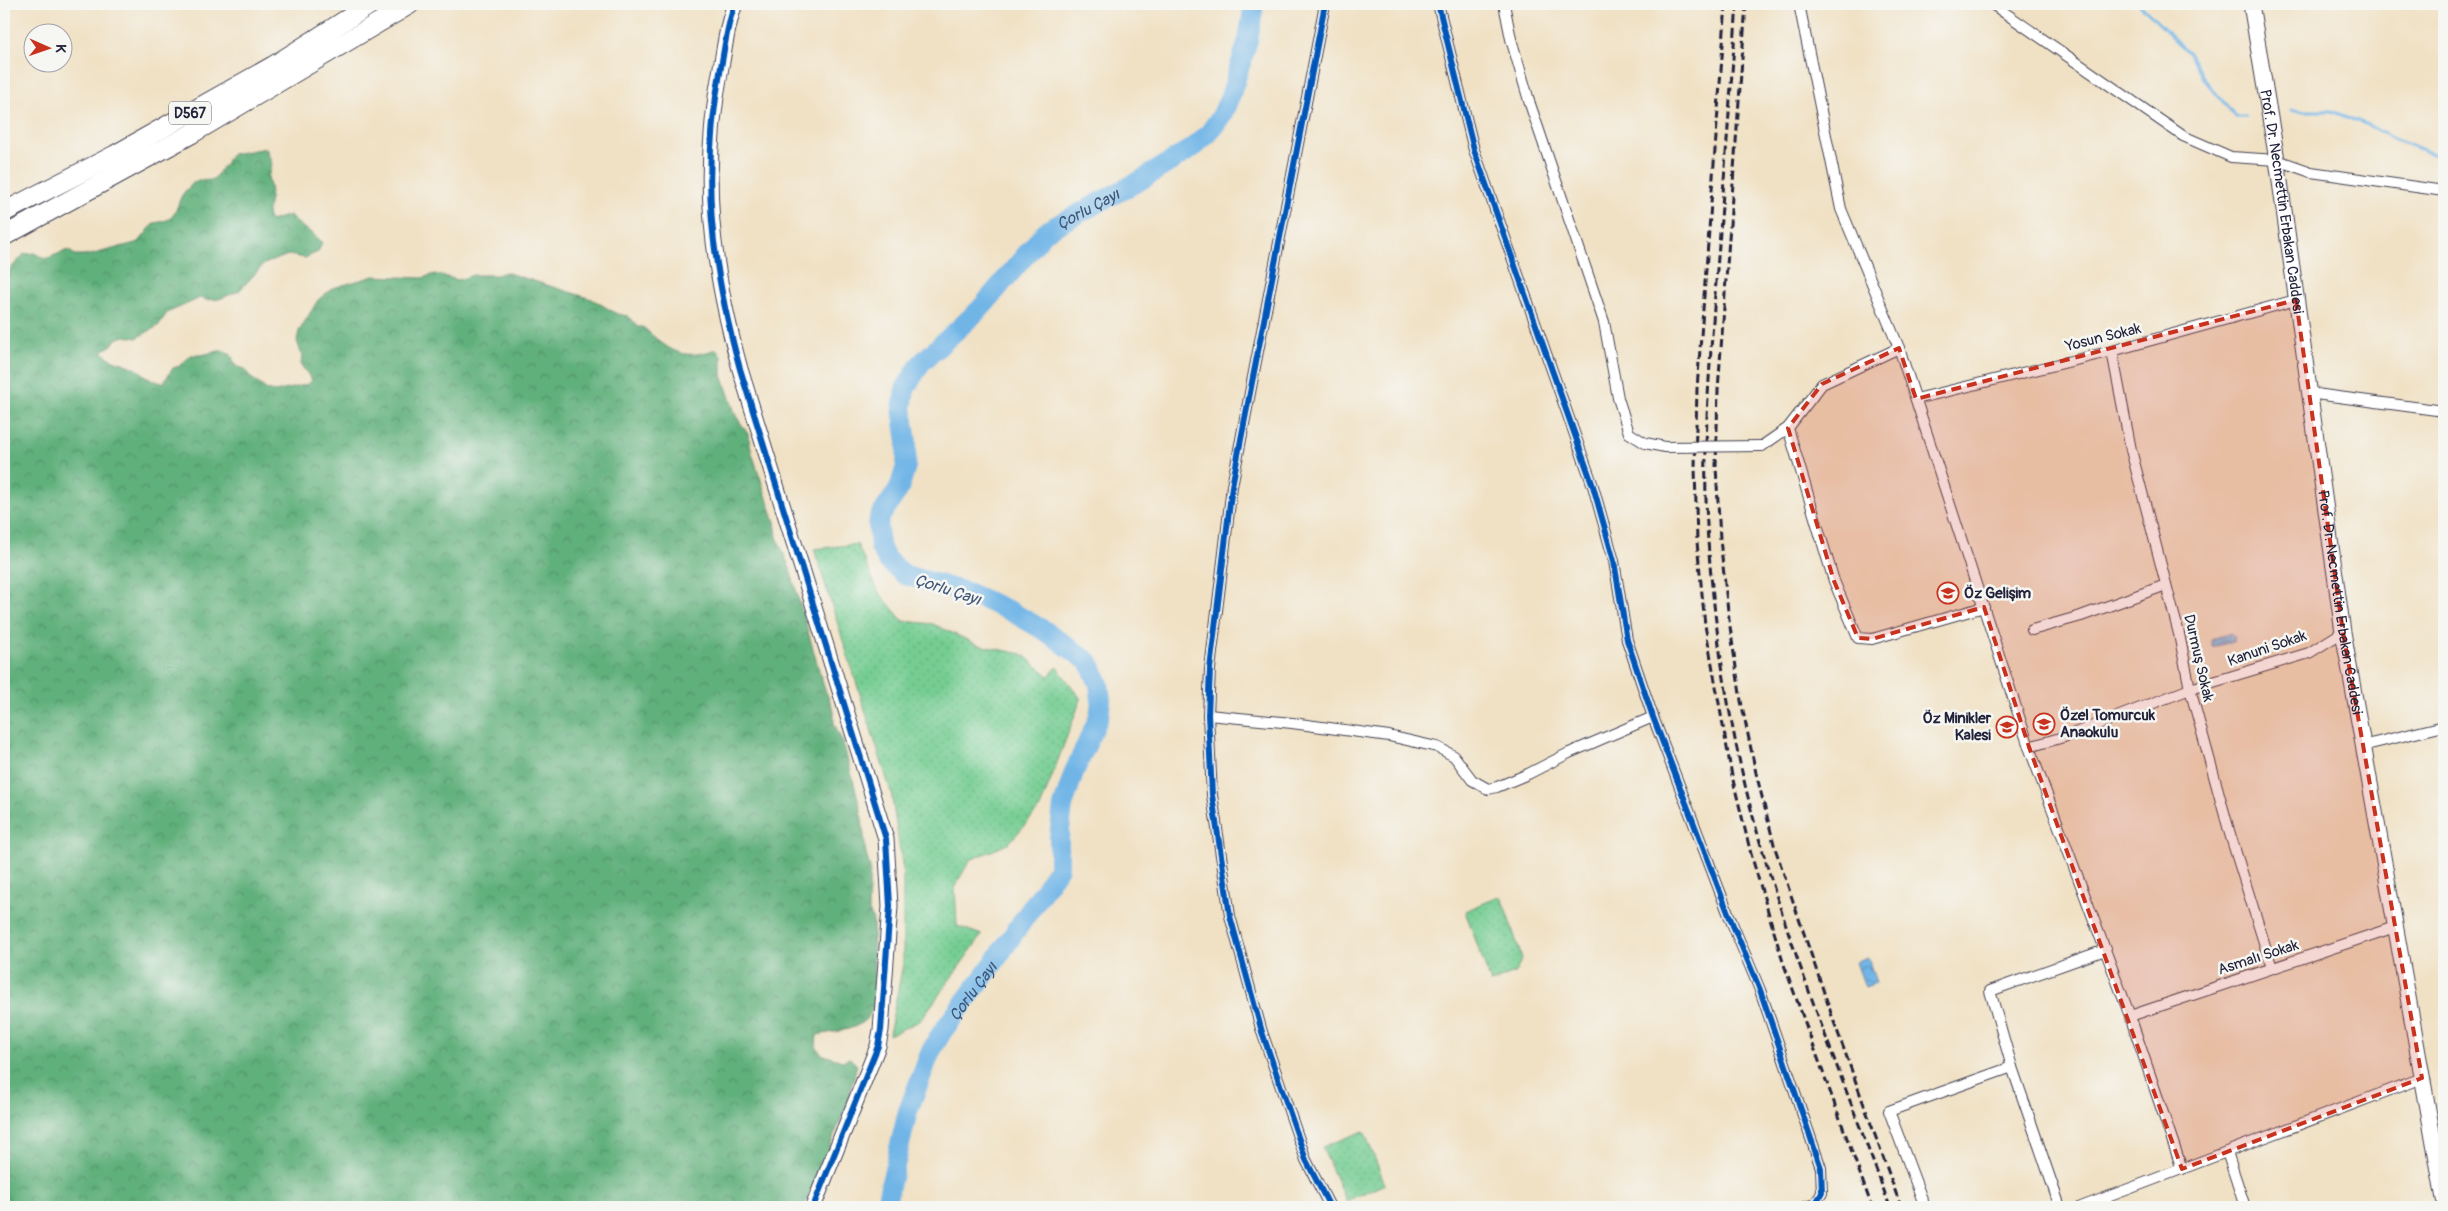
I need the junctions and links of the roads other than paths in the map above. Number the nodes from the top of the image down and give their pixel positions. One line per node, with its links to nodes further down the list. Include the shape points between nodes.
1 (371, 4): 12 (highway, D567, via 273,66 115,155)
2 (409, 4): 13 (highway, D567, via 191,134)
3 (734, 4): 40 (street, via 717,88 709,158 710,222 720,289 740,369 886,839 890,906 878,1046)
4 (1325, 4): 26 (street, via 1232,486 1210,669)
5 (1438, 4): 27 (street, via 1474,150 1593,486 1614,561 1627,640)
6 (1504, 4): 20 (street, bridge, via 1530,104 1604,322 1618,398 1629,433 1646,443 1665,447 1762,446)
7 (1799, 4): 15 (street, via 1841,209)
8 (1992, 4): 10 (street, via 2183,136 2231,157)
9 (2248, 5): 10 (street, Prof. Dr. Necmettin Erbakan Caddesi)
10 (2277, 160): 11 (street, via 2311,172); 14 (street, Prof. Dr. Necmettin Erbakan Caddesi)
11 (2444, 191)
12 (4, 212)
13 (4, 236)
14 (2296, 300): 16 (street, Yosun Sokak); 17 (street, Prof. Dr. Necmettin Erbakan Caddesi)
15 (1899, 348): 18 (street); 20 (street, via 1822,384)
16 (2112, 351): 18 (street, Yosun Sokak); 21 (street, Durmuş Sokak, via 2131,450)
17 (2308, 393): 19 (street); 24 (street, Prof. Dr. Necmettin Erbakan Caddesi)
18 (1916, 398): 22 (street)
19 (2444, 411)
20 (1788, 428): 22 (street, via 1834,581 1858,638 1872,639)
21 (2166, 585): 23 (street); 25 (street, Durmuş Sokak)
22 (1984, 607): 30 (street)
23 (2032, 630)
24 (2343, 632): 25 (street, Kanuni Sokak, via 2309,653); 29 (street, Prof. Dr. Necmettin Erbakan Caddesi)
25 (2190, 689): 30 (street, Kanuni Sokak, via 2067,736); 33 (street, Durmuş Sokak, via 2230,834)
26 (1208, 715): 27 (street, via 1389,736 1437,746 1454,756 1472,780 1488,789 1497,788); 41 (street, via 1212,795 1230,916 1262,1032 1306,1160)
27 (1654, 717): 42 (street, via 1760,990 1821,1168 1822,1193 1815,1204)
28 (2444, 726): 29 (street)
29 (2362, 746): 31 (street, Prof. Dr. Necmettin Erbakan Caddesi)
30 (2029, 747): 32 (street)
31 (2396, 927): 33 (street, Asmalı Sokak); 36 (street, Prof. Dr. Necmettin Erbakan Caddesi)
32 (2104, 950): 34 (street); 35 (street, via 1990,991)
33 (2272, 968): 34 (street, Asmalı Sokak)
34 (2130, 1016): 38 (street)
35 (2012, 1067): 43 (street, via 1889,1111); 44 (street)
36 (2422, 1078): 37 (street); 39 (street, Prof. Dr. Necmettin Erbakan Caddesi)
37 (2227, 1152): 38 (street); 46 (street)
38 (2182, 1169): 45 (street)
39 (2444, 1199)
40 (813, 1207)
41 (1330, 1207)
42 (1805, 1207)
43 (1925, 1207)
44 (2060, 1207)
45 (2081, 1207)
46 (2246, 1207)

